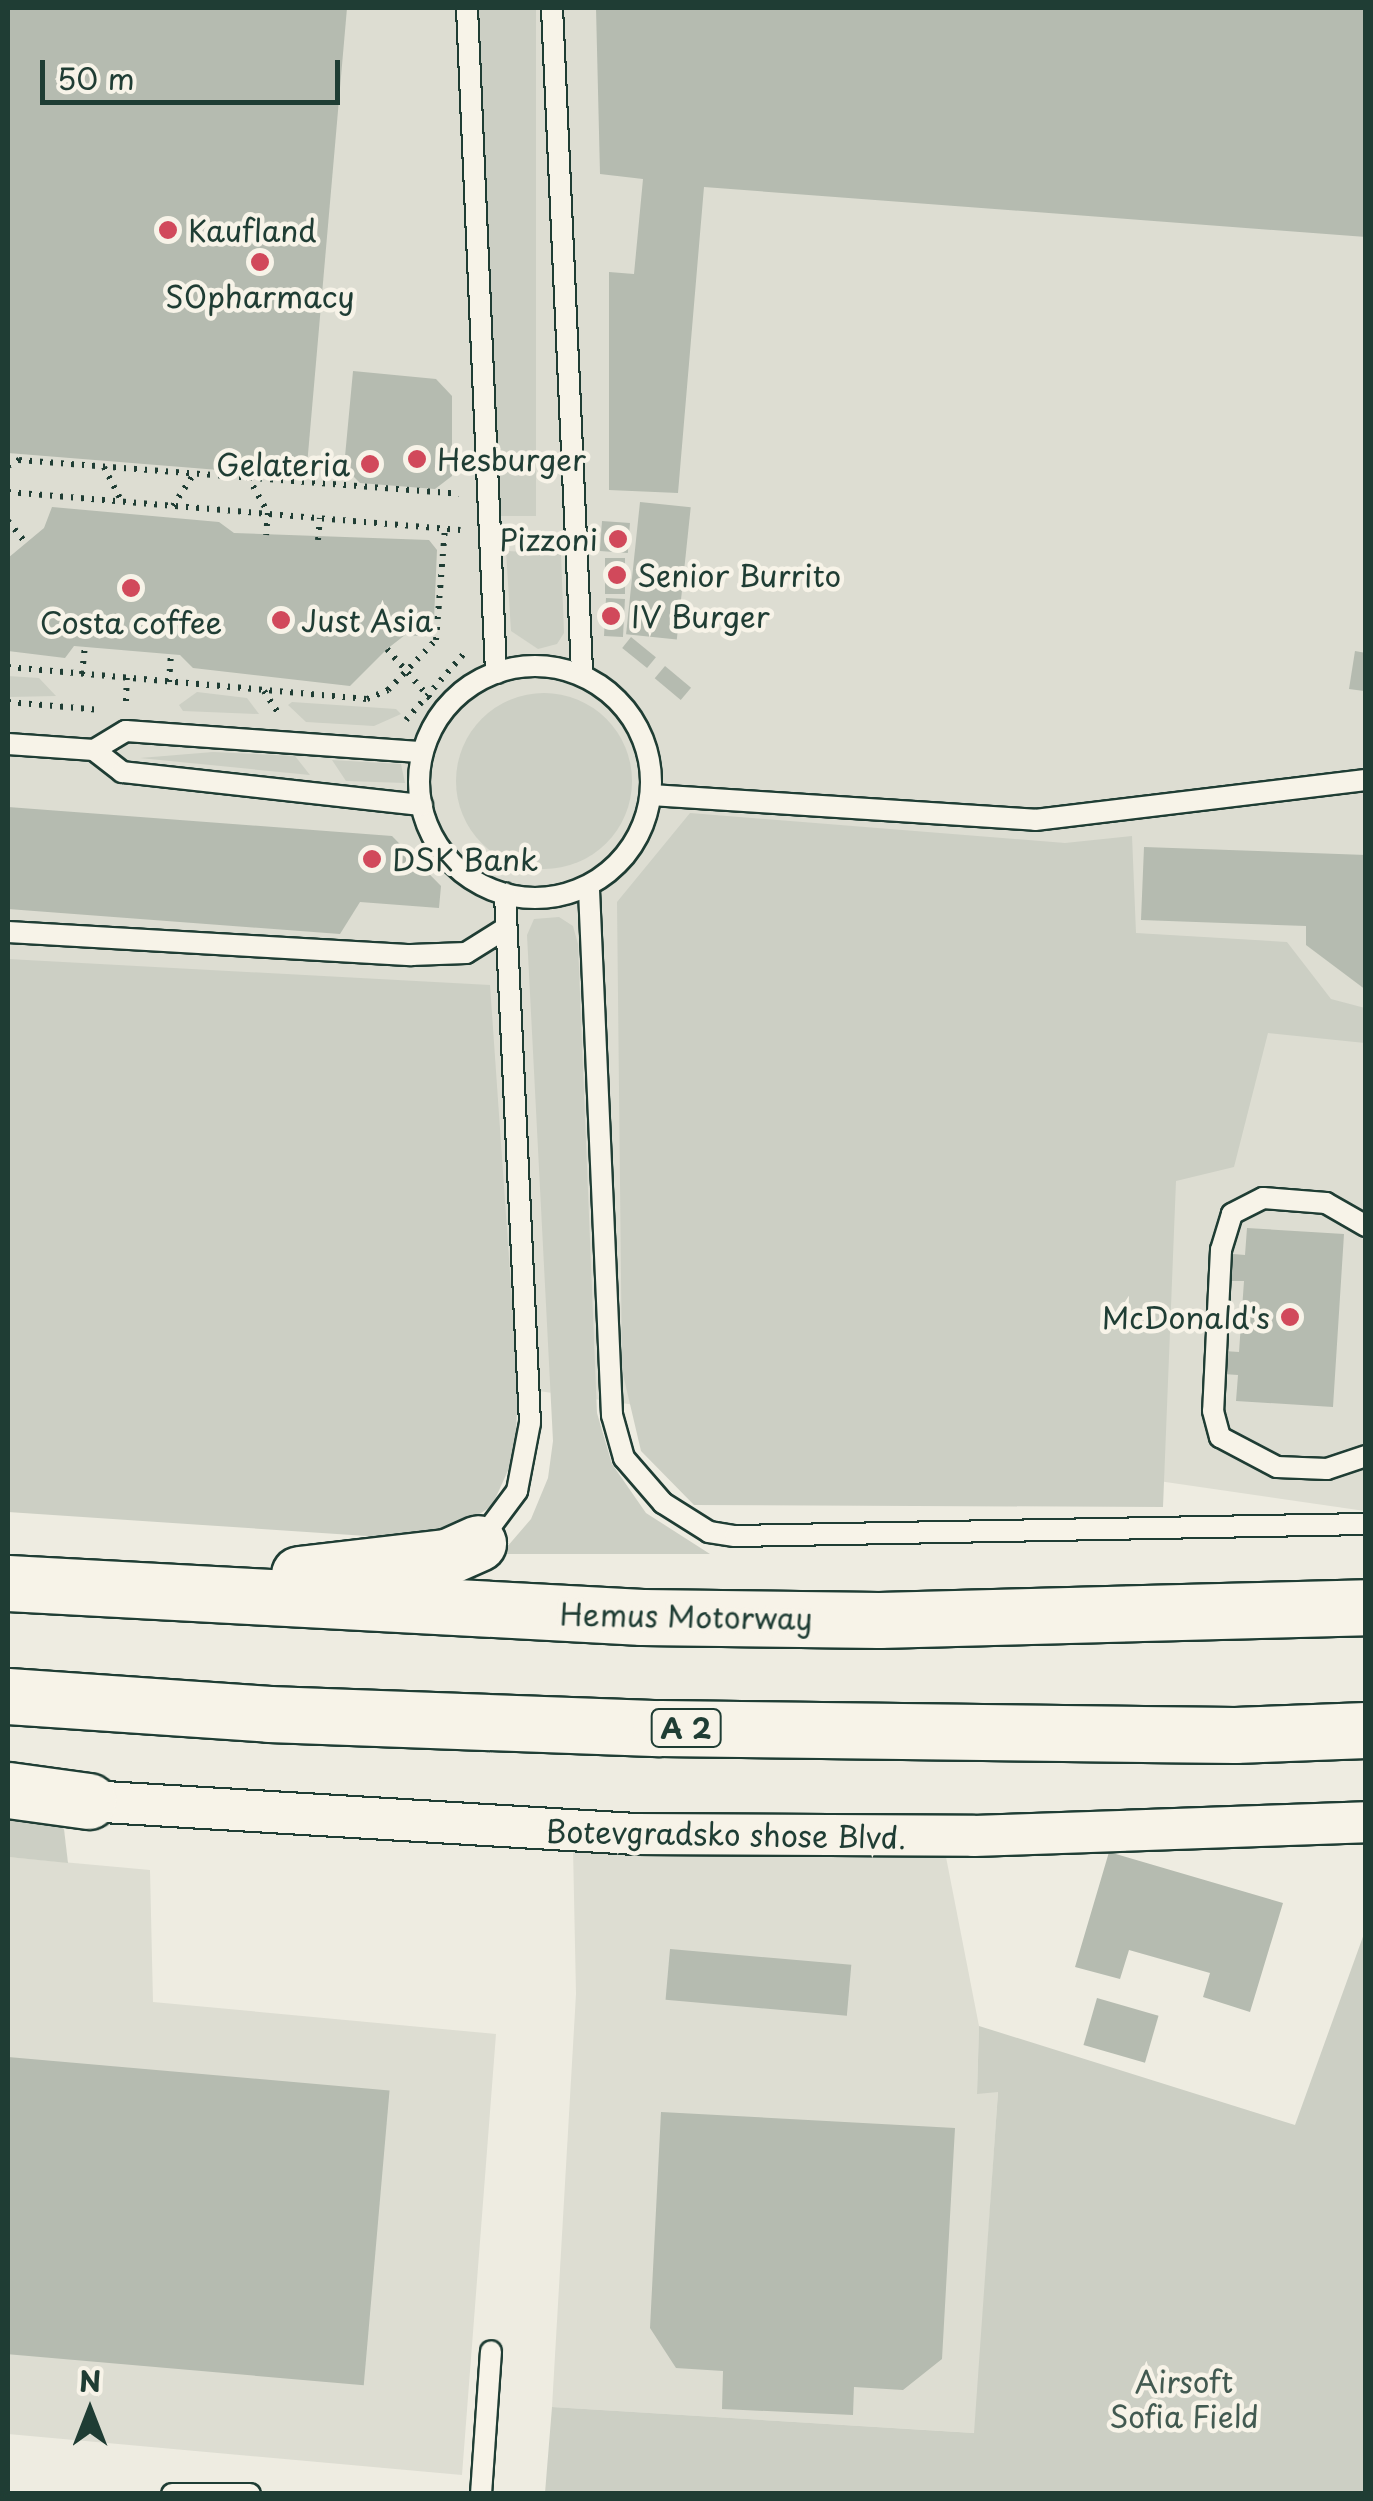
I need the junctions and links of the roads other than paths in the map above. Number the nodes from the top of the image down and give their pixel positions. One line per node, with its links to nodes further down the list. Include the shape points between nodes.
1 (467, 8): 4 (lane, via 483,532)
2 (552, 8): 3 (lane)
3 (582, 670): 4 (lane, via 542,666); 9 (lane, via 628,711 643,738)
4 (496, 673): 7 (lane, via 435,704)
5 (8, 744): 6 (lane)
6 (94, 750): 7 (lane, via 126,731); 10 (lane, via 122,772)
7 (422, 752): 10 (lane)
8 (1366, 780): 9 (lane, via 1035,820)
9 (651, 794): 11 (lane, via 629,850)
10 (422, 805): 12 (lane, via 448,860)
11 (588, 890): 12 (lane, via 541,898); 17 (lane, via 612,1415 624,1458 663,1503 709,1532 735,1536)
12 (505, 894): 13 (lane)
13 (506, 928): 14 (lane, via 466,953 411,956); 18 (lane, via 530,1424 517,1491)
14 (8, 932)
15 (1364, 1221): 16 (lane, via 1326,1203 1263,1198 1232,1214 1221,1250 1213,1411 1220,1437 1277,1468 1327,1470)
16 (1366, 1456)
17 (1366, 1524)
18 (478, 1543): 20 (highway, via 447,1557 349,1571)
19 (8, 1583): 20 (highway, Hemus Motorway)
20 (67, 1588): 21 (highway, Hemus Motorway, via 642,1617 878,1620)
21 (1366, 1607)
22 (8, 1696): 23 (highway, A 2, via 269,1714 660,1728 1236,1735)
23 (1366, 1730)
24 (8, 1790): 25 (highway)
25 (88, 1800): 26 (street, Botevgradsko shose Blvd., via 636,1834 974,1836)
26 (1366, 1822)
27 (491, 2351): 30 (lane)
28 (172, 2494): 29 (lane)
29 (250, 2494)
30 (481, 2494)

